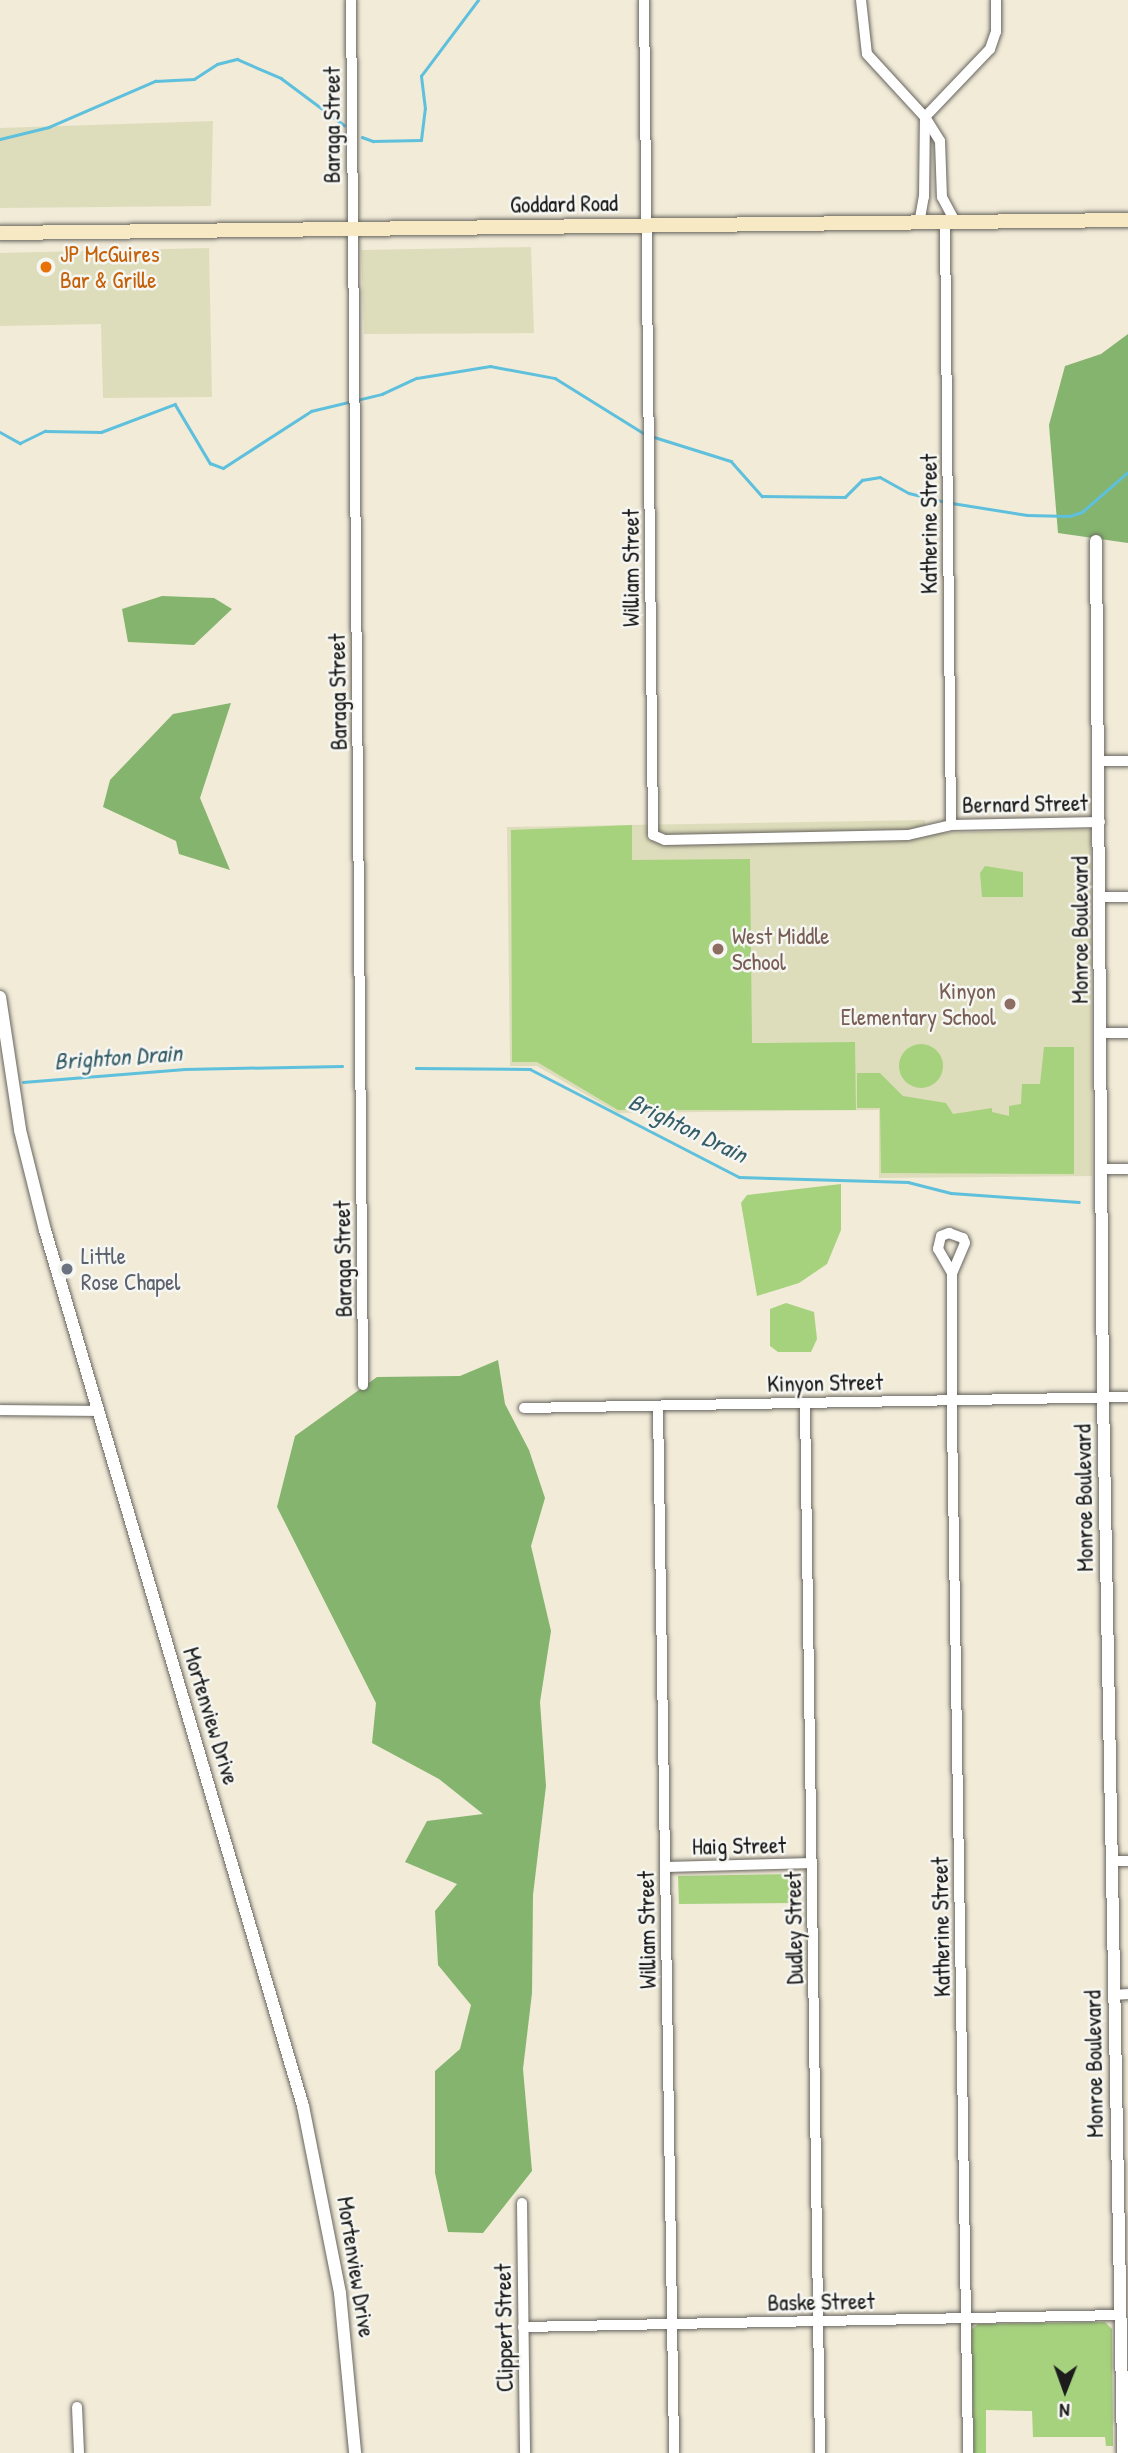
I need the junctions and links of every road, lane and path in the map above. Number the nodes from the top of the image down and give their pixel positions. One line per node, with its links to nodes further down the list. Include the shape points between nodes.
1 (351, 0): 10 (street, Baraga Street)
2 (644, 0): 9 (street, William Street)
3 (861, 0): 5 (street, via 867,54)
4 (996, 0): 5 (street, via 996,32 990,49)
5 (925, 117): 7 (street, Katherine Street, via 940,141 942,197); 8 (street)
6 (1128, 220): 7 (main road, Goddard Road)
7 (950, 223): 8 (main road, Goddard Road); 16 (street, Katherine Street)
8 (919, 224): 9 (main road, Goddard Road)
9 (649, 226): 10 (main road, Goddard Road); 16 (street, William Street, via 653,835 665,840 908,835)
10 (351, 230): 11 (main road, Goddard Road); 25 (street, Baraga Street)
11 (0, 233)
12 (1096, 541): 13 (street, Monroe Boulevard)
13 (1100, 761): 14 (street, Bernard Street); 15 (street, Monroe Boulevard)
14 (1128, 761)
15 (1100, 822): 16 (street, Bernard Street); 17 (street, Monroe Boulevard)
16 (951, 825)
17 (1100, 897): 18 (street); 20 (street, Monroe Boulevard)
18 (1128, 897)
19 (0, 997): 33 (street, Mortenview Drive, via 26,1160)
20 (1101, 1033): 21 (street); 22 (street, Monroe Boulevard)
21 (1128, 1033)
22 (1101, 1169): 23 (street); 26 (street, Monroe Boulevard)
23 (1128, 1169)
24 (952, 1273): 28 (street, Katherine Street)
25 (363, 1385)
26 (1103, 1397): 27 (street, Kinyon Street); 28 (street, Kinyon Street); 34 (street, Monroe Boulevard)
27 (1128, 1397)
28 (953, 1400): 29 (street, Kinyon Street); 43 (street, Katherine Street)
29 (805, 1403): 30 (street, Kinyon Street); 36 (street, Dudley Street)
30 (658, 1406): 31 (street, Kinyon Street); 37 (street, William Street)
31 (524, 1408)
32 (0, 1410): 33 (street)
33 (99, 1411): 50 (street, Mortenview Drive, via 303,2106 339,2284)
34 (1112, 1861): 35 (street); 39 (street, Monroe Boulevard)
35 (1128, 1861)
36 (812, 1863): 37 (street, Haig Street); 44 (street, Dudley Street)
37 (666, 1867): 45 (street, William Street)
38 (1128, 1994): 39 (street)
39 (1114, 1995): 41 (street, Monroe Boulevard)
40 (522, 2203): 46 (street, Clippert Street)
41 (1123, 2234): 42 (street, Monroe Boulevard)
42 (1120, 2315): 43 (street, Baske Street); 47 (street, Monroe Boulevard)
43 (966, 2318): 44 (street, Baske Street); 54 (street, Katherine Street)
44 (818, 2321): 45 (street, Baske Street); 53 (street, Dudley Street)
45 (672, 2324): 46 (street, Baske Street); 52 (street, William Street)
46 (523, 2326): 51 (street, Clippert Street)
47 (1125, 2374): 55 (street, Monroe Boulevard)
48 (77, 2407): 49 (street)
49 (79, 2453)
50 (355, 2453)
51 (525, 2453)
52 (674, 2453)
53 (820, 2453)
54 (968, 2453)
55 (1123, 2453)

